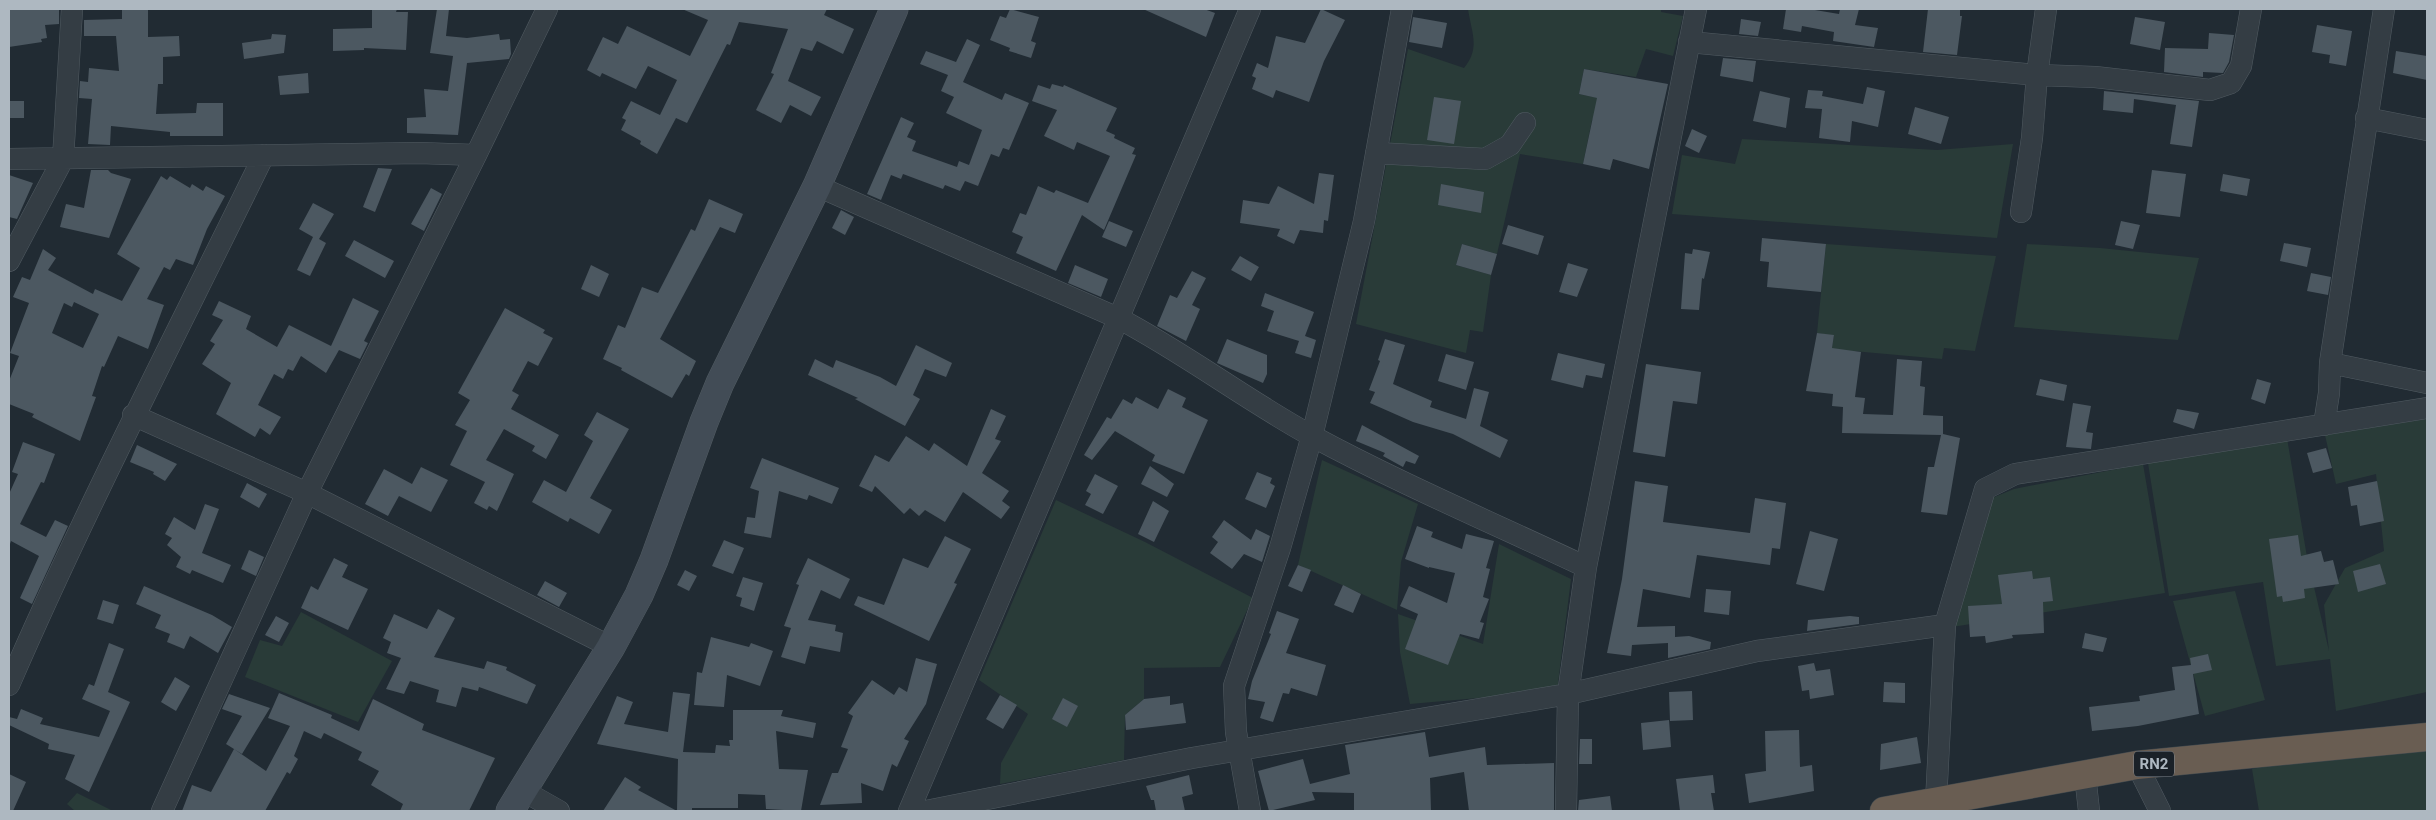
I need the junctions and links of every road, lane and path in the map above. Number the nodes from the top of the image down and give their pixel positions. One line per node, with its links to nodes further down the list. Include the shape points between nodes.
1 (72, 9): 19 (street)
2 (547, 9): 17 (street)
3 (894, 9): 20 (street)
4 (1250, 9): 23 (street)
5 (1402, 9): 15 (street)
6 (1696, 9): 10 (street)
7 (2046, 9): 11 (street)
8 (2251, 9): 11 (street, via 2241,66 2231,83 2210,90 2095,77)
9 (2384, 9): 12 (street)
10 (1689, 42): 11 (street); 31 (street)
11 (2037, 75): 21 (street)
12 (2366, 118): 14 (street); 24 (street)
13 (1525, 123): 15 (street, via 1510,145 1484,159)
14 (2427, 130)
15 (1376, 153): 29 (street, via 1364,221)
16 (264, 155): 17 (street); 19 (street); 27 (street, via 191,306)
17 (476, 155): 30 (street)
18 (9, 159): 19 (street)
19 (62, 159): 22 (street)
20 (817, 186): 23 (street); 33 (street, via 720,383 654,560)
21 (2021, 212)
22 (9, 261)
23 (1118, 318): 29 (street); 44 (street)
24 (2330, 363): 25 (street); 28 (street)
25 (2427, 383)
26 (2427, 408): 28 (street)
27 (133, 415): 30 (street); 34 (street)
28 (2324, 425): 32 (street, via 2015,474 1985,489)
29 (1312, 436): 31 (street); 37 (street, via 1280,548 1234,686)
30 (307, 493): 33 (street); 42 (street)
31 (1586, 567): 35 (street)
32 (1945, 625): 35 (street, via 1757,651); 41 (street)
33 (610, 647): 40 (street)
34 (9, 685)
35 (1568, 694): 37 (street); 47 (street)
36 (2427, 737): 38 (highway, RN2)
37 (1239, 749): 45 (street); 46 (street)
38 (2137, 765): 39 (highway, RN2); 50 (street)
39 (2085, 775): 41 (highway, RN2); 49 (street)
40 (516, 800): 43 (street)
41 (1936, 802): 48 (highway, RN2)
42 (162, 811)
43 (558, 811)
44 (909, 811)
45 (926, 811)
46 (1250, 811)
47 (1566, 811)
48 (1884, 811)
49 (2089, 811)
50 (2160, 811)

